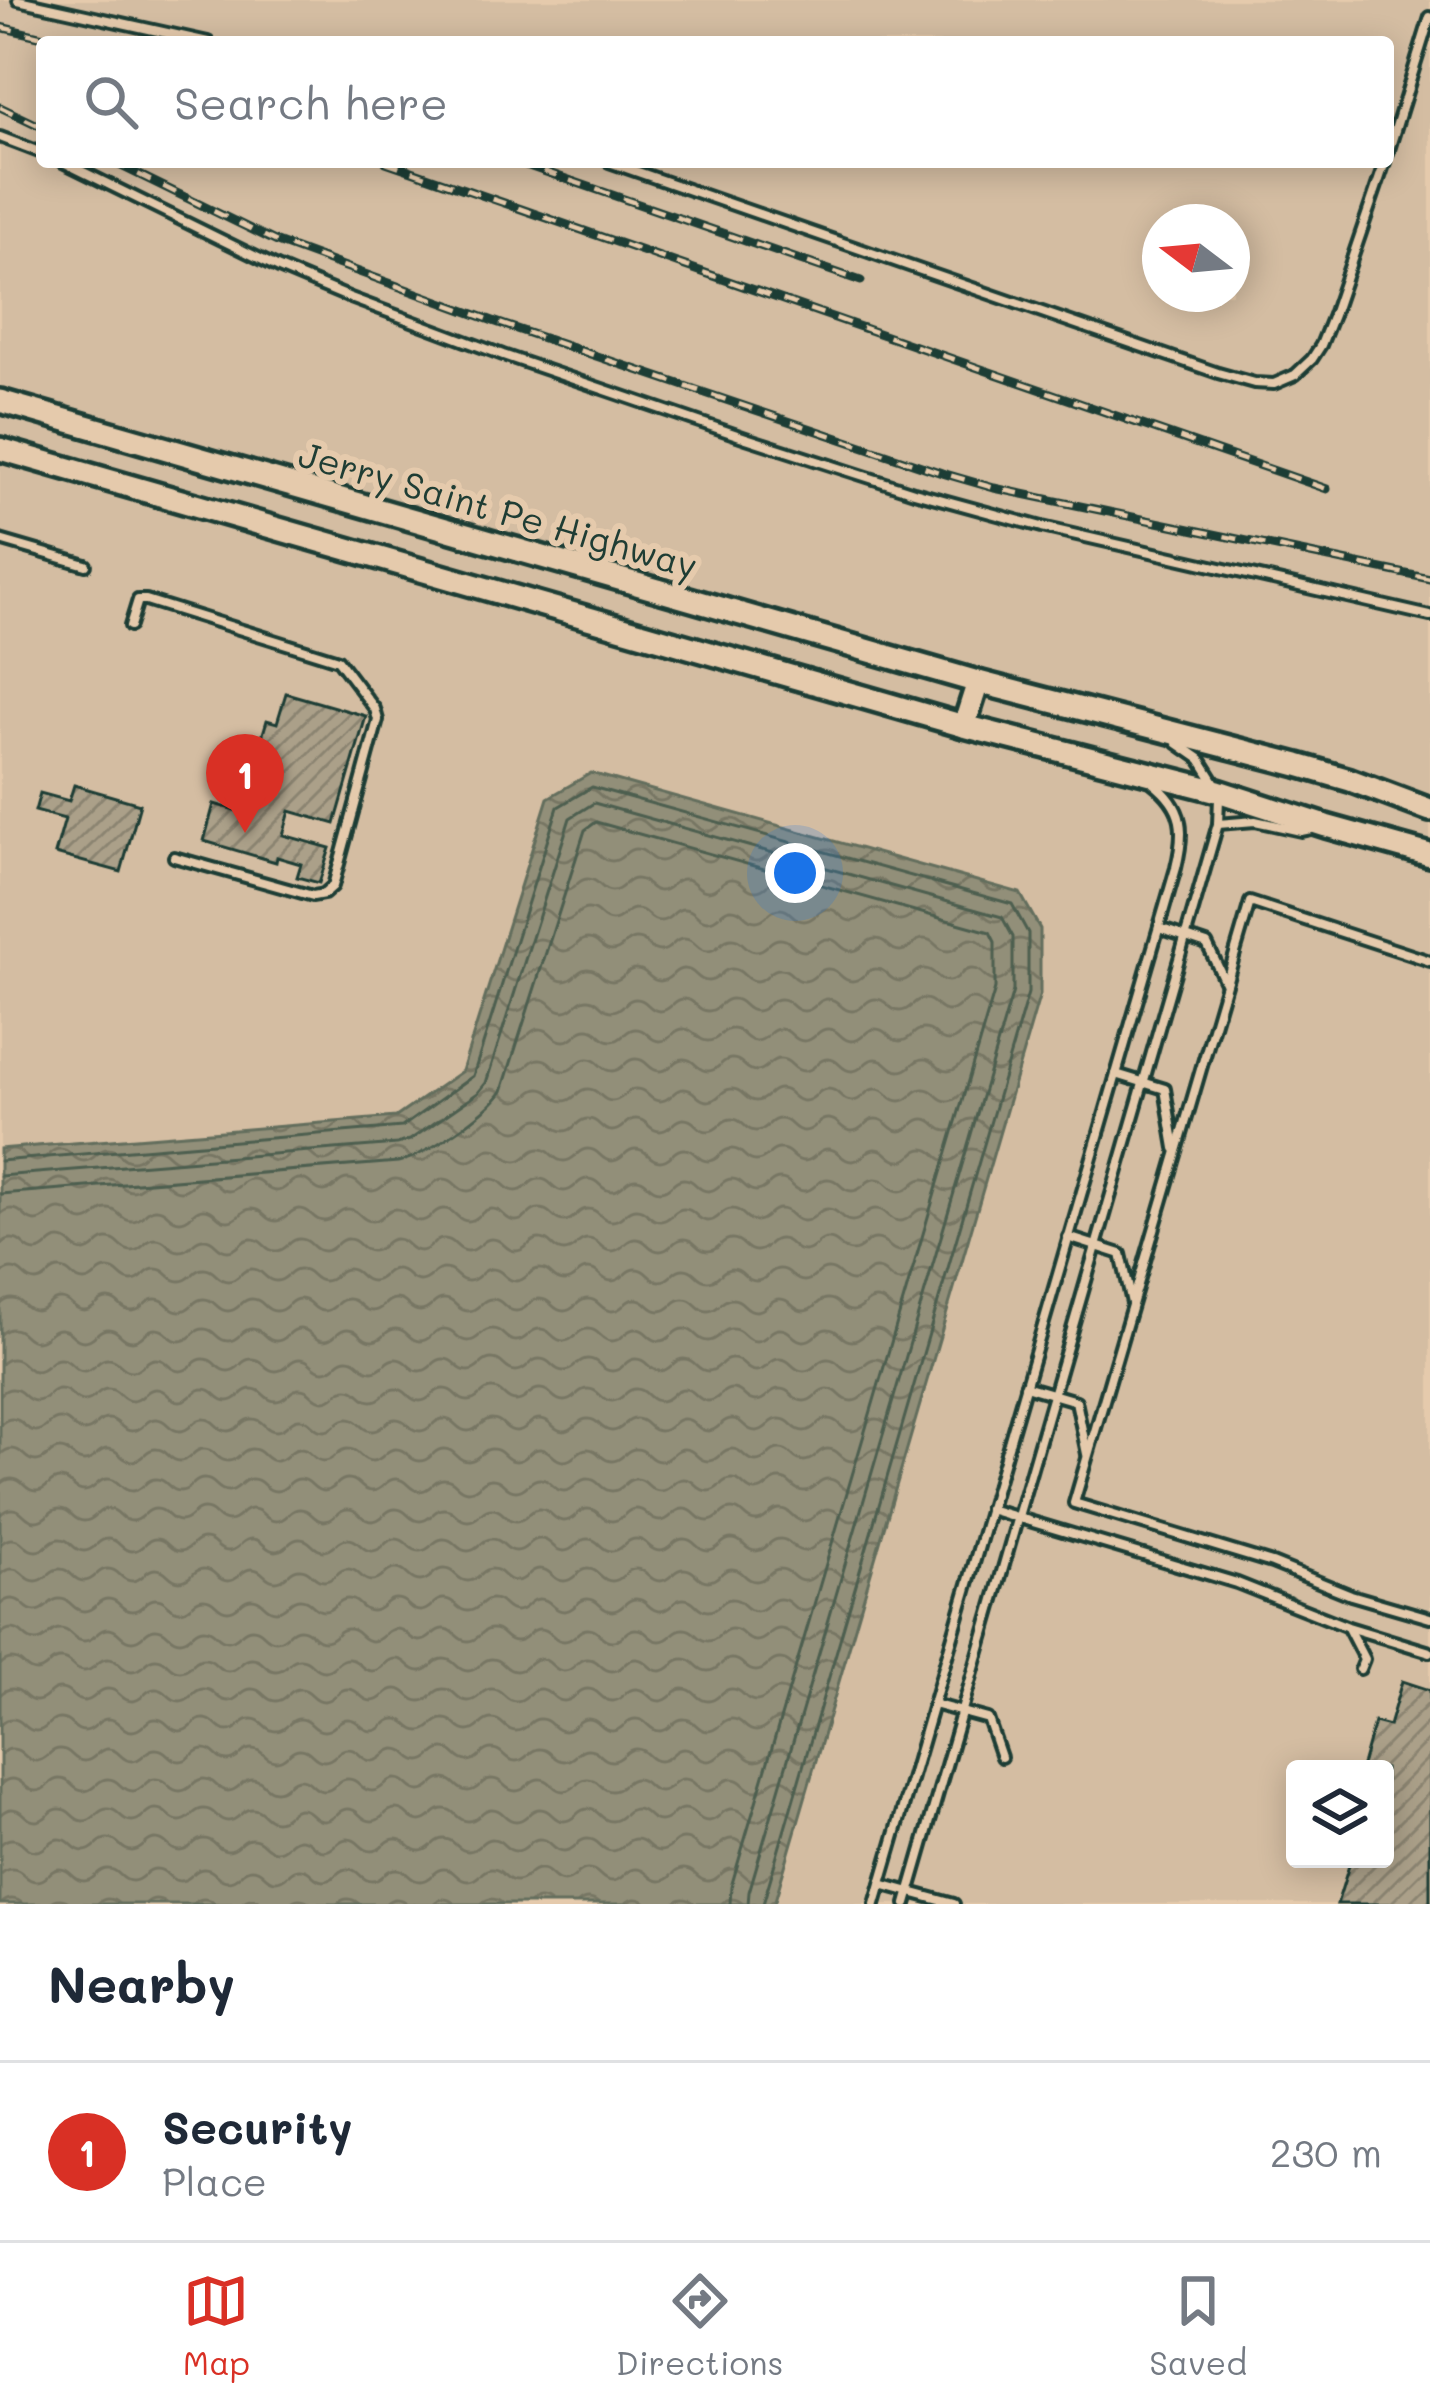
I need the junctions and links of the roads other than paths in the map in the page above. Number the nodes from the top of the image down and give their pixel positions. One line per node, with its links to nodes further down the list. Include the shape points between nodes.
1 (18, 0): 3 (lane)
2 (1430, 17): 4 (lane)
3 (181, 36)
4 (1394, 135)
5 (0, 137): 6 (lane)
6 (36, 151)
7 (75, 168): 14 (lane, via 348,297 746,438 1042,527)
8 (626, 168): 9 (lane, via 1217,373 1274,384 1295,375 1321,345)
9 (1383, 168)
10 (0, 401): 16 (main road, Jerry Saint Pe Highway)
11 (0, 449): 17 (main road)
12 (0, 540): 13 (lane)
13 (86, 565)
14 (1430, 616)
15 (130, 626): 25 (lane, via 138,600 146,600 338,660 378,720 333,886 324,894)
16 (977, 682): 17 (main road); 18 (main road, Jerry Saint Pe Highway)
17 (964, 726): 19 (main road)
18 (1147, 726): 20 (lane, via 1200,759); 21 (main road, Jerry Saint Pe Highway, via 1351,780)
19 (1137, 772): 20 (main road); 26 (lane, via 1175,805 1181,829)
20 (1217, 790): 22 (lane); 23 (main road)
21 (1430, 810)
22 (1218, 824): 23 (lane); 27 (lane)
23 (1326, 826): 24 (main road)
24 (1430, 856)
25 (174, 857)
26 (1159, 928): 27 (lane); 30 (lane)
27 (1186, 936): 29 (lane, via 1207,944); 31 (lane)
28 (1430, 961): 29 (lane, via 1250,902)
29 (1226, 983): 32 (lane)
30 (1116, 1074): 31 (lane); 33 (lane)
31 (1143, 1082): 32 (lane, via 1165,1089); 34 (lane)
32 (1176, 1155): 35 (lane)
33 (1068, 1238): 34 (lane); 36 (lane)
34 (1096, 1246): 35 (lane, via 1120,1254); 37 (lane)
35 (1132, 1304): 38 (lane)
36 (1025, 1386): 37 (lane); 39 (lane)
37 (1053, 1394): 38 (lane, via 1076,1401); 40 (lane)
38 (1088, 1456): 41 (lane, via 1074,1503)
39 (989, 1509): 40 (lane); 45 (lane)
40 (1018, 1518): 42 (lane, via 1237,1583); 46 (lane)
41 (1430, 1618)
42 (1348, 1627): 43 (lane); 44 (lane, via 1364,1659)
43 (1430, 1652)
44 (1360, 1670)
45 (933, 1703): 46 (lane); 48 (lane)
46 (962, 1711): 47 (lane, via 988,1719); 49 (lane)
47 (1001, 1757)
48 (881, 1883): 49 (lane); 50 (lane)
49 (909, 1892): 51 (lane); 52 (lane)
50 (875, 1904)
51 (905, 1904)
52 (954, 1904)

